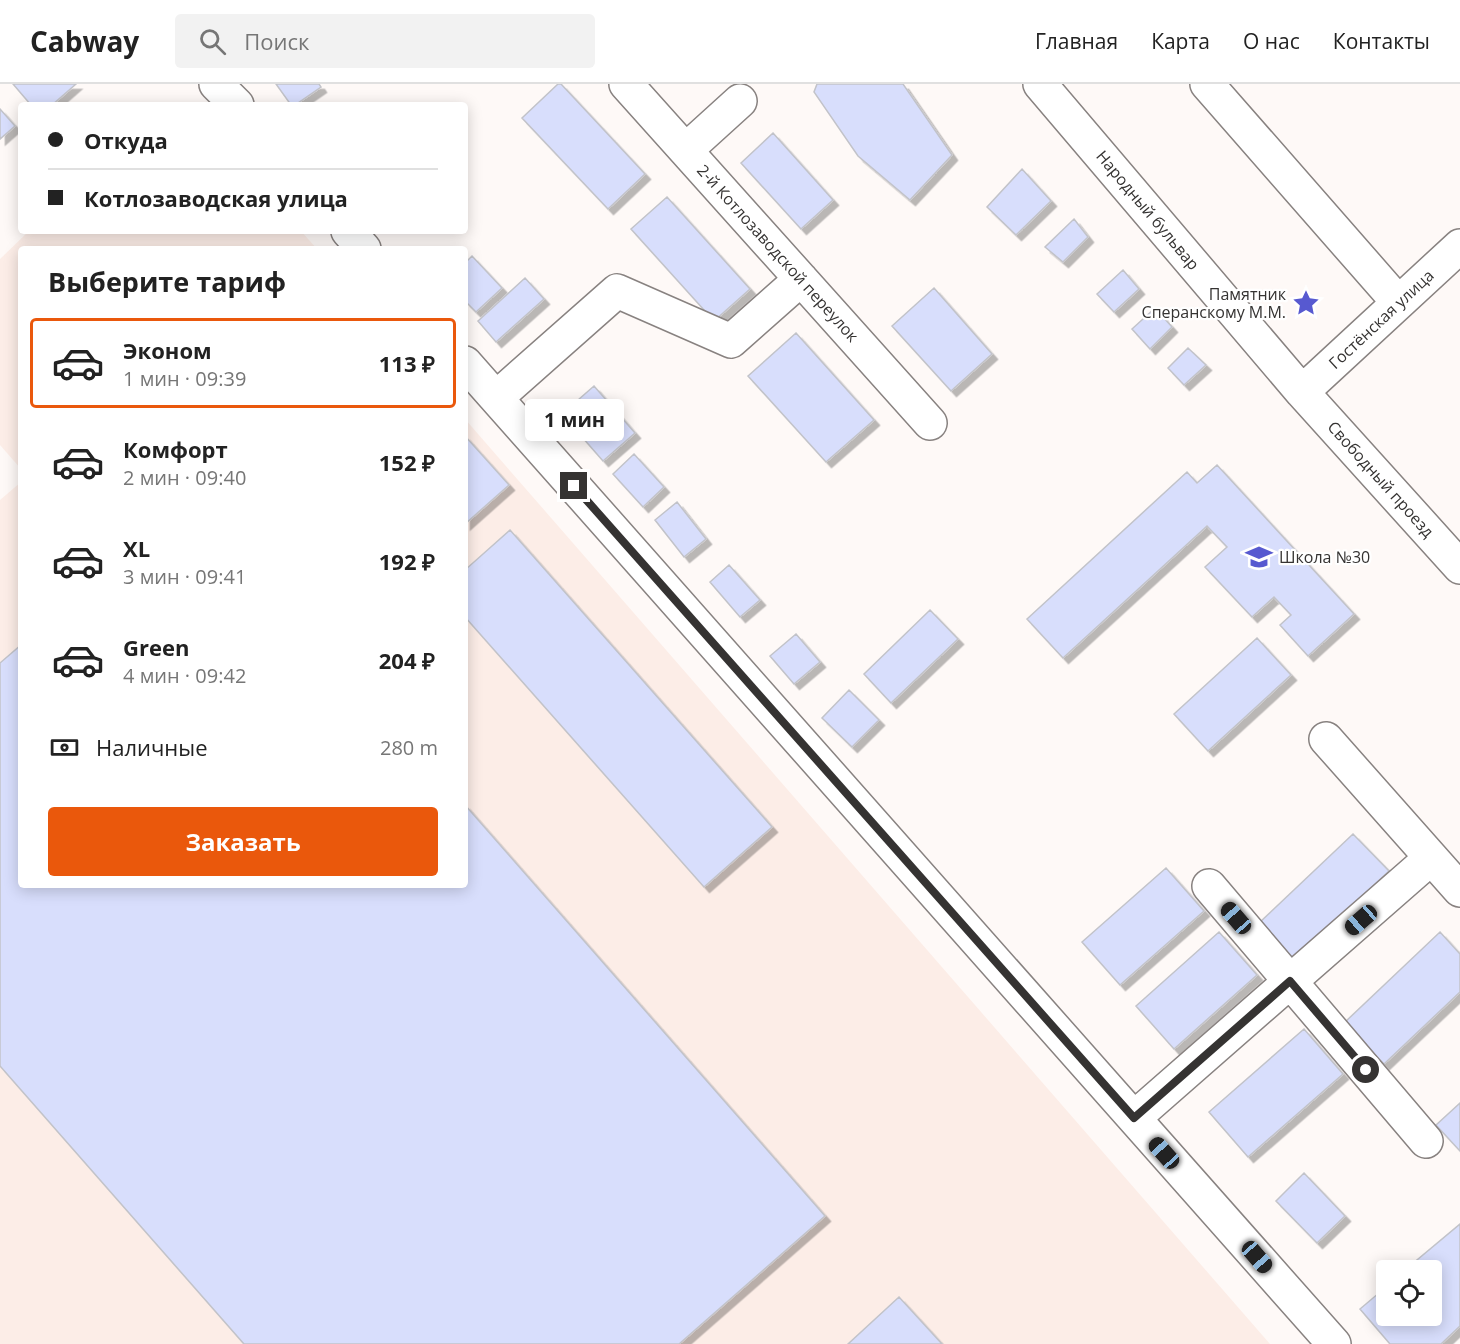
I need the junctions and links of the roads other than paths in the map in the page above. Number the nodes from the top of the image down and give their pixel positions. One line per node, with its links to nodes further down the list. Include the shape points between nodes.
1 (216, 84): 6 (street)
2 (626, 84): 7 (street, 2-й Котлозаводской переулок)
3 (1040, 84): 14 (street, Народный бульвар)
4 (1207, 84): 12 (street)
5 (740, 101): 7 (street)
6 (234, 102)
7 (686, 150): 11 (street, 2-й Котлозаводской переулок)
8 (351, 234): 9 (street)
9 (361, 246)
10 (1460, 246): 12 (street, Гостёнская улица)
11 (801, 279): 15 (street, via 731,341 617,291); 16 (street, 2-й Котлозаводской переулок)
12 (1398, 302): 14 (street, Гостёнская улица)
13 (468, 366): 15 (street)
14 (1302, 392): 17 (street, Свободный проезд)
15 (496, 398): 23 (street)
16 (930, 423)
17 (1460, 567)
18 (1326, 739): 19 (street)
19 (1431, 858): 21 (street); 22 (street)
20 (1209, 886): 22 (street)
21 (1460, 890)
22 (1290, 981): 23 (street); 24 (street)
23 (1134, 1118): 25 (street)
24 (1426, 1141)
25 (1334, 1344)

